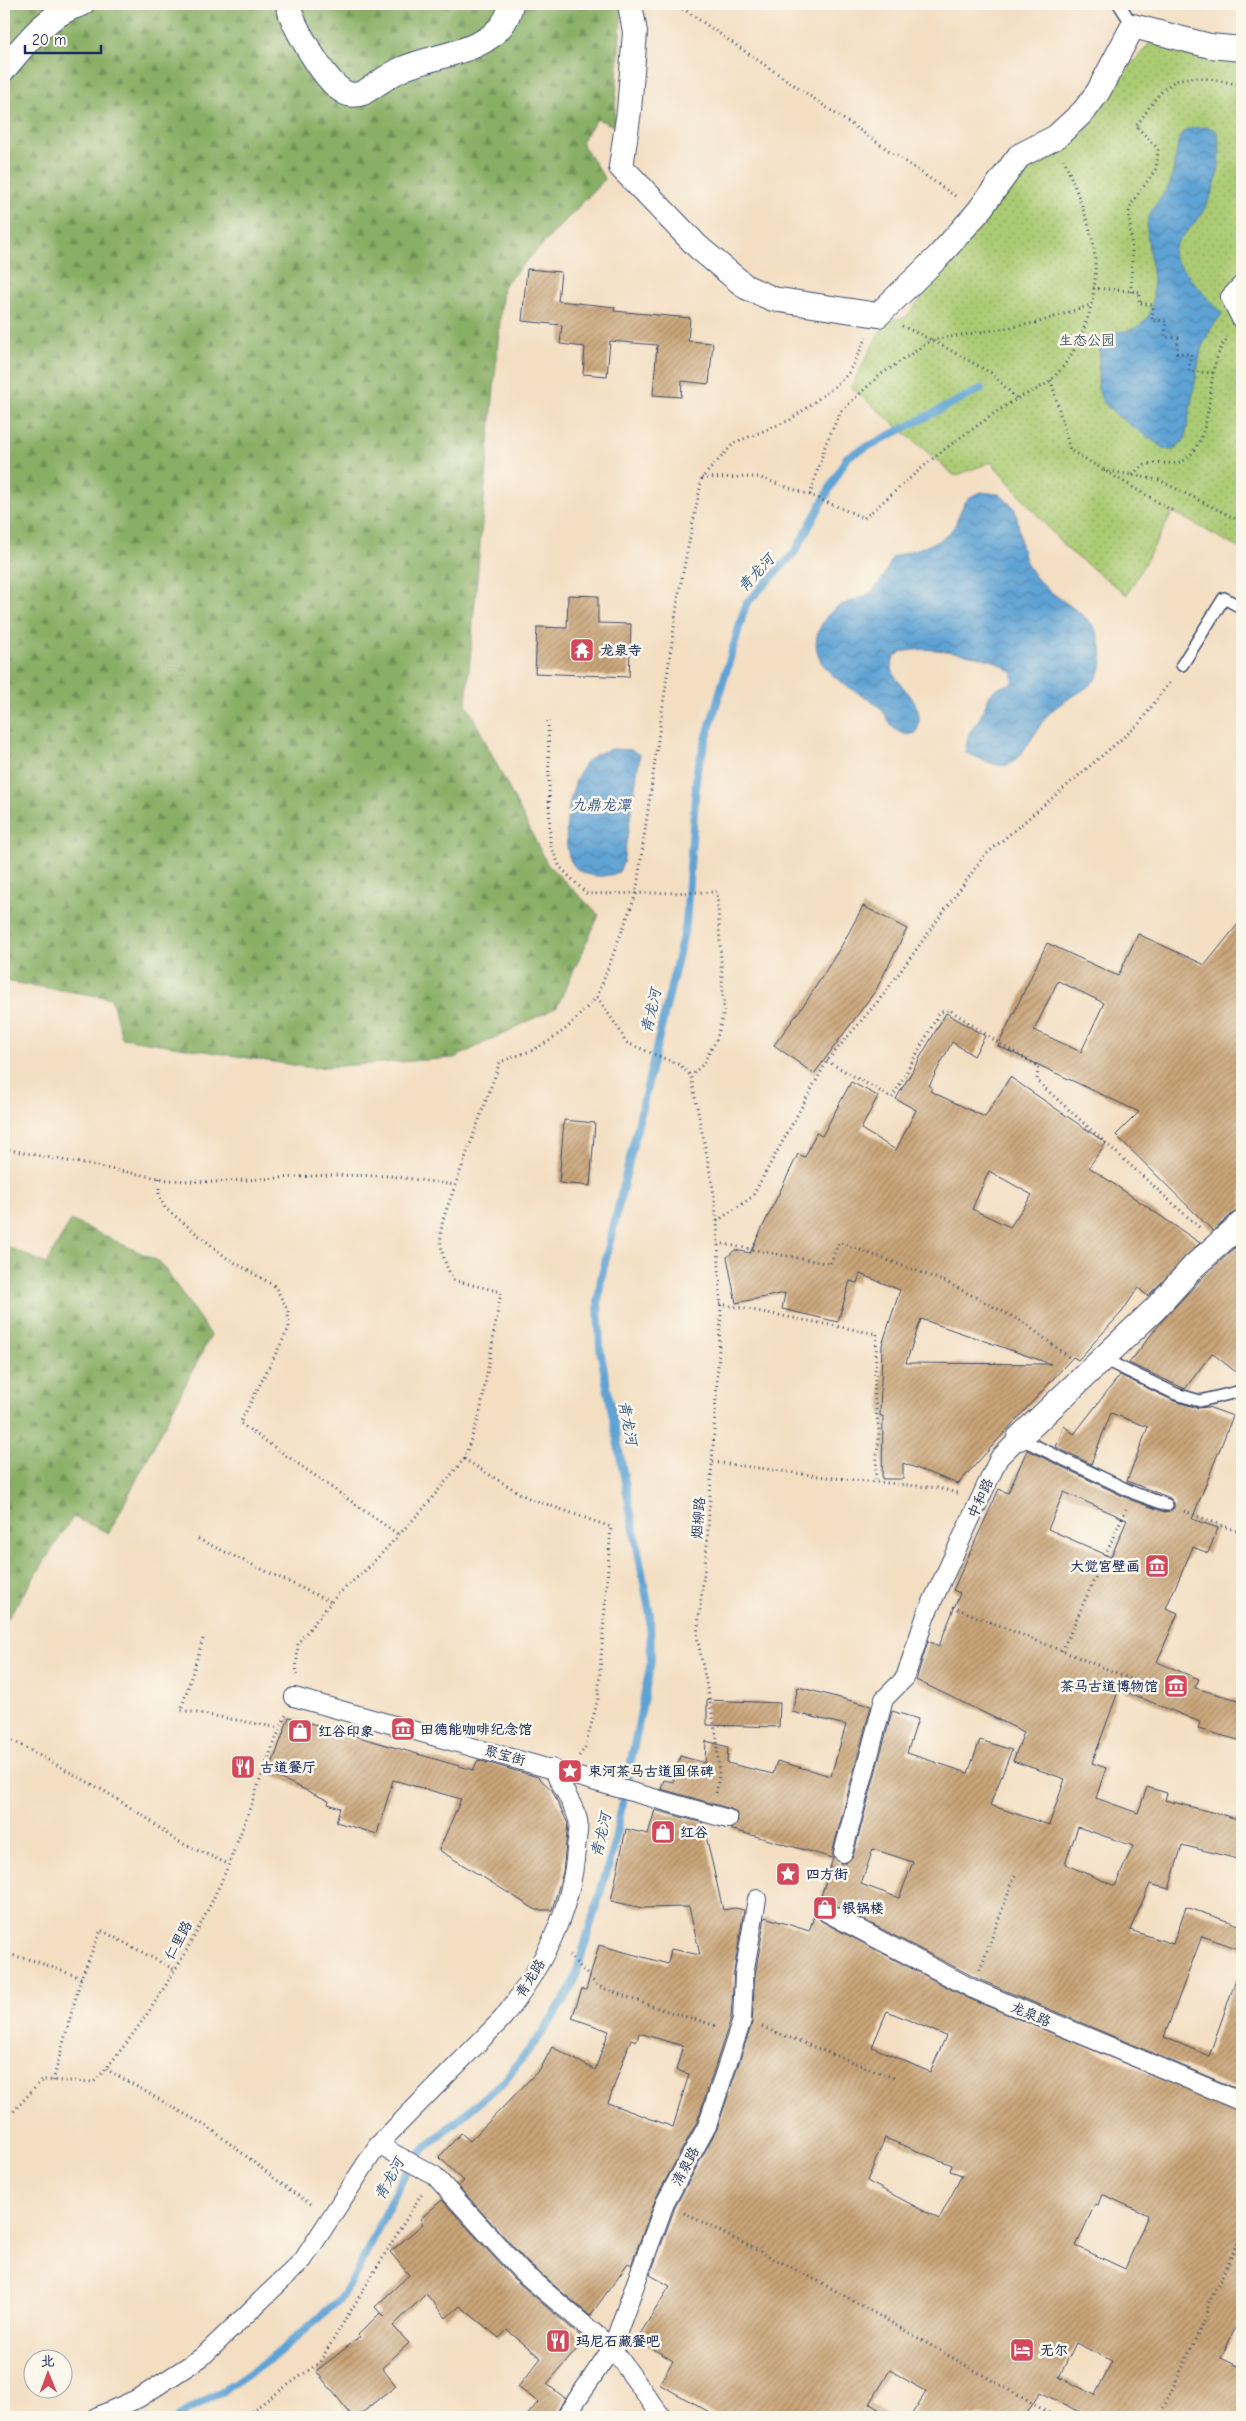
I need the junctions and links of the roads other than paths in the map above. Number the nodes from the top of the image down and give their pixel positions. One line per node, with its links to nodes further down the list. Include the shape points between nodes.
1 (82, 4): 8 (street, via 67,8 47,20)
2 (288, 4): 3 (street, via 296,30 332,82 342,92 356,95 402,69 494,36 504,25)
3 (511, 4)
4 (630, 4): 6 (street, via 634,32 629,111 621,167 698,247 746,286 773,299 878,315 938,258 978,212 1019,156 1056,137 1084,111 1098,92)
5 (1119, 4): 6 (lane)
6 (1133, 26): 7 (street, via 1210,46)
7 (1242, 49)
8 (4, 69)
9 (1242, 284): 10 (street, via 1230,297)
10 (1242, 321)
11 (1242, 608): 12 (lane, via 1224,598)
12 (1182, 665)
13 (1242, 1223): 14 (street, 中和路)
14 (1096, 1365): 15 (lane, via 1200,1401); 16 (street, 中和路)
15 (1241, 1391)
16 (1019, 1438): 17 (lane, via 1134,1493); 21 (street, 中和路, via 999,1458 934,1599 906,1678 884,1699)
17 (1167, 1505)
18 (294, 1697): 19 (street, 聚宝街)
19 (563, 1771): 20 (street, 聚宝街); 25 (street, 青龙路, via 578,1820 571,1890 551,1945 502,2019)
20 (721, 1817)
21 (843, 1852)
22 (757, 1899): 26 (street, 清泉路, via 744,1974 742,2020 706,2126 665,2203)
23 (826, 1912): 24 (street, 龙泉路, via 973,1989)
24 (1242, 2102)
25 (378, 2145): 26 (street, via 434,2174 521,2271); 27 (street, 青龙路, via 303,2260 202,2357 139,2398)
26 (612, 2348): 28 (street, 清泉路); 29 (street)
27 (96, 2417)
28 (565, 2417)
29 (662, 2417)

